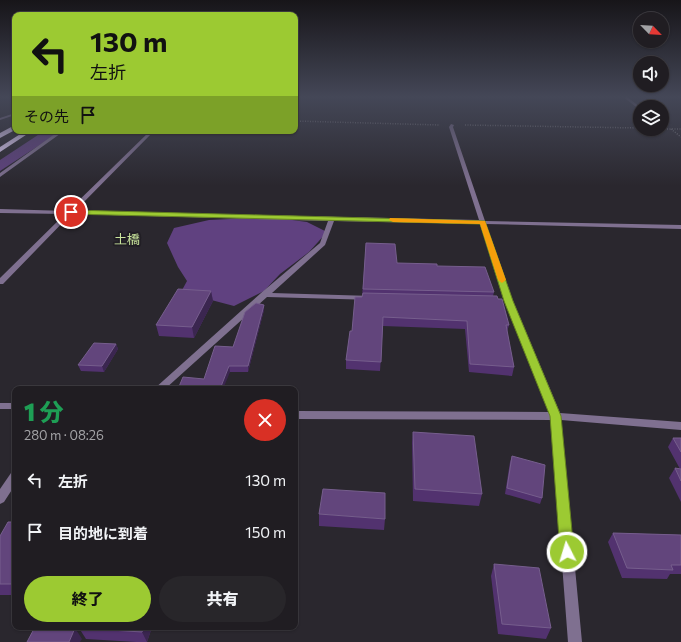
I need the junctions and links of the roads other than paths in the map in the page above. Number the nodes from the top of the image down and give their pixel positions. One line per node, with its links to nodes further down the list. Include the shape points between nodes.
1 (452, 126): 12 (street)
2 (12, 129): 6 (highway)
3 (24, 134): 7 (highway)
4 (58, 134): 8 (street)
5 (149, 134): 10 (street)
6 (0, 136)
7 (0, 150)
8 (0, 175)
9 (0, 211): 10 (street)
10 (71, 212): 11 (street); 14 (street)
11 (332, 218): 12 (street); 15 (street, via 323,244)
12 (483, 222): 13 (street); 21 (street, via 505,301)
13 (681, 226)
14 (0, 282)
15 (264, 295): 16 (street); 17 (street)
16 (382, 298)
17 (162, 386)
18 (0, 406): 19 (street)
19 (12, 406)
20 (298, 415): 21 (street)
21 (556, 416): 22 (street); 25 (street)
22 (681, 426)
23 (12, 481): 24 (street)
24 (0, 499)
25 (574, 642)

